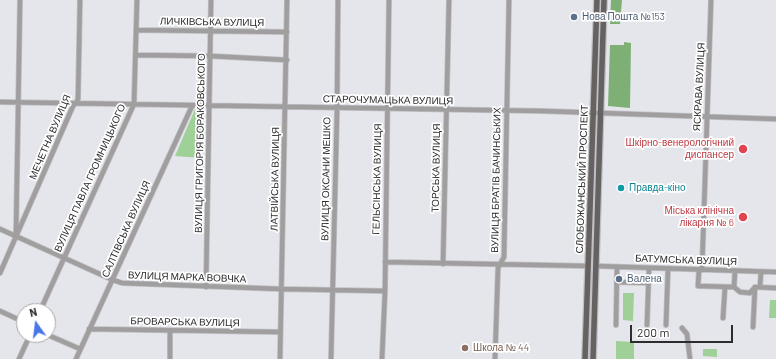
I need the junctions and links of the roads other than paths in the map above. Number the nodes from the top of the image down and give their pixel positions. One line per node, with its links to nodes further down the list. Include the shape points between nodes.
1 (20, 0): 20 (street)
2 (80, 0): 21 (street, МЕЧЕТНА ВУЛИЦЯ)
3 (137, 0): 13 (street, ВУЛИЦЯ ПАВЛА ГРОМНИЦЬКОГО)
4 (211, 0): 14 (street, ВУЛИЦЯ ГРИГОРІЯ БОРАКОВСЬКОГО)
5 (287, 0): 15 (street, ЛАТВІЙСЬКА ВУЛИЦЯ)
6 (338, 0): 26 (street, ВУЛИЦЯ ОКСАНИ МЕШКО)
7 (389, 0): 27 (street, ГЕЛЬСІНСЬКА ВУЛИЦЯ)
8 (449, 0): 28 (street, ТОРСЬКА ВУЛИЦЯ)
9 (509, 0): 29 (street, ВУЛИЦЯ БРАТІВ БАЧИНСЬКИХ)
10 (597, 0): 30 (main road, СЛОБОЖАНСЬКИЙ ПРОСПЕКТ)
11 (604, 0): 31 (main road, СЛОБОЖАНСЬКИЙ ПРОСПЕКТ)
12 (711, 0): 32 (street, ЯСКРАВА ВУЛИЦЯ)
13 (136, 30): 14 (street, ЛИЧКІВСЬКА ВУЛИЦЯ); 16 (street, ВУЛИЦЯ ПАВЛА ГРОМНИЦЬКОГО)
14 (210, 30): 15 (street, ЛИЧКІВСЬКА ВУЛИЦЯ); 17 (street, ВУЛИЦЯ ГРИГОРІЯ БОРАКОВСЬКОГО)
15 (287, 32): 18 (street, ЛАТВІЙСЬКА ВУЛИЦЯ)
16 (136, 55): 17 (street); 22 (street, ВУЛИЦЯ ПАВЛА ГРОМНИЦЬКОГО)
17 (210, 56): 18 (street); 24 (street, ВУЛИЦЯ ГРИГОРІЯ БОРАКОВСЬКОГО)
18 (287, 60): 25 (street, ЛАТВІЙСЬКА ВУЛИЦЯ)
19 (0, 102): 20 (street, СТАРОЧУМАЦЬКА ВУЛИЦЯ)
20 (18, 102): 21 (street, СТАРОЧУМАЦЬКА ВУЛИЦЯ); 35 (street)
21 (76, 103): 22 (street, СТАРОЧУМАЦЬКА ВУЛИЦЯ); 35 (street, МЕЧЕТНА ВУЛИЦЯ)
22 (134, 104): 23 (street, СТАРОЧУМАЦЬКА ВУЛИЦЯ); 36 (street, ВУЛИЦЯ ПАВЛА ГРОМНИЦЬКОГО)
23 (192, 106): 24 (street, СТАРОЧУМАЦЬКА ВУЛИЦЯ); 50 (street, САЛТІВСЬКА ВУЛИЦЯ)
24 (210, 106): 25 (street, СТАРОЧУМАЦЬКА ВУЛИЦЯ); 53 (street, ВУЛИЦЯ ГРИГОРІЯ БОРАКОВСЬКОГО)
25 (285, 108): 26 (street, СТАРОЧУМАЦЬКА ВУЛИЦЯ); 58 (street, ЛАТВІЙСЬКА ВУЛИЦЯ)
26 (336, 108): 27 (street, СТАРОЧУМАЦЬКА ВУЛИЦЯ); 59 (street, ВУЛИЦЯ ОКСАНИ МЕШКО)
27 (387, 109): 28 (street, СТАРОЧУМАЦЬКА ВУЛИЦЯ); 37 (street, ГЕЛЬСІНСЬКА ВУЛИЦЯ)
28 (446, 110): 29 (street, СТАРОЧУМАЦЬКА ВУЛИЦЯ); 38 (street, ТОРСЬКА ВУЛИЦЯ)
29 (506, 111): 30 (street, СТАРОЧУМАЦЬКА ВУЛИЦЯ); 39 (street, ВУЛИЦЯ БРАТІВ БАЧИНСЬКИХ, via 504,258)
30 (593, 113): 31 (street, СТАРОЧУМАЦЬКА ВУЛИЦЯ); 40 (main road, СЛОБОЖАНСЬКИЙ ПРОСПЕКТ)
31 (600, 113): 32 (street, СТАРОЧУМАЦЬКА ВУЛИЦЯ); 41 (main road, СЛОБОЖАНСЬКИЙ ПРОСПЕКТ)
32 (707, 116): 33 (street, СТАРОЧУМАЦЬКА ВУЛИЦЯ); 45 (street, ЯСКРАВА ВУЛИЦЯ)
33 (776, 119)
34 (0, 229): 35 (street, ВУЛИЦЯ МАРКА ВОВЧКА)
35 (16, 236): 36 (street, ВУЛИЦЯ МАРКА ВОВЧКА); 49 (street, МЕЧЕТНА ВУЛИЦЯ)
36 (64, 258): 50 (street, ВУЛИЦЯ МАРКА ВОВЧКА); 61 (street, ВУЛИЦЯ ПАВЛА ГРОМНИЦЬКОГО)
37 (385, 262): 38 (street); 60 (street, ГЕЛЬСІНСЬКА ВУЛИЦЯ)
38 (443, 264): 39 (street)
39 (501, 265): 40 (street); 82 (street, ВУЛИЦЯ БРАТІВ БАЧИНСЬКИХ, via 498,268)
40 (588, 266): 83 (main road, СЛОБОЖАНСЬКИЙ ПРОСПЕКТ)
41 (596, 266): 42 (street, БАТУМСЬКА ВУЛИЦЯ); 84 (main road, СЛОБОЖАНСЬКИЙ ПРОСПЕКТ)
42 (617, 267): 43 (street, БАТУМСЬКА ВУЛИЦЯ); 51 (street)
43 (649, 268): 44 (street, БАТУМСЬКА ВУЛИЦЯ); 52 (street)
44 (668, 269): 45 (street, БАТУМСЬКА ВУЛИЦЯ); 67 (street)
45 (700, 270): 46 (street, БАТУМСЬКА ВУЛИЦЯ); 54 (street, ЯСКРАВА ВУЛИЦЯ, via 698,286)
46 (735, 271): 47 (street, БАТУМСЬКА ВУЛИЦЯ); 55 (street)
47 (761, 272): 48 (street, БАТУМСЬКА ВУЛИЦЯ); 56 (street)
48 (776, 272)
49 (0, 273)
50 (113, 280): 53 (street, ВУЛИЦЯ МАРКА ВОВЧКА, via 122,283); 70 (street, САЛТІВСЬКА ВУЛИЦЯ)
51 (617, 282): 52 (street); 65 (street)
52 (648, 283): 66 (street)
53 (206, 287): 58 (street, ВУЛИЦЯ МАРКА ВОВЧКА)
54 (725, 287): 55 (street); 64 (street)
55 (734, 287): 56 (street, via 740,292 750,292)
56 (758, 287): 57 (street); 68 (street)
57 (776, 288)
58 (281, 289): 59 (street, ВУЛИЦЯ МАРКА ВОВЧКА); 72 (street, ЛАТВІЙСЬКА ВУЛИЦЯ)
59 (332, 290): 60 (street, ВУЛИЦЯ МАРКА ВОВЧКА); 80 (street, ВУЛИЦЯ ОКСАНИ МЕШКО)
60 (385, 291): 81 (street, ГЕЛЬСІНСЬКА ВУЛИЦЯ)
61 (44, 303)
62 (0, 311): 63 (street)
63 (16, 318)
64 (723, 318)
65 (616, 325)
66 (647, 325)
67 (666, 325)
68 (753, 327)
69 (682, 328): 85 (street, via 687,334)
70 (89, 329): 71 (street, БРОВАРСЬКА ВУЛИЦЯ); 75 (street, САЛТІВСЬКА ВУЛИЦЯ)
71 (170, 331): 72 (street, БРОВАРСЬКА ВУЛИЦЯ); 78 (street)
72 (280, 332): 79 (street, ЛАТВІЙСЬКА ВУЛИЦЯ)
73 (56, 338): 75 (street)
74 (26, 343): 76 (street)
75 (80, 349): 77 (street, САЛТІВСЬКА ВУЛИЦЯ)
76 (19, 359)
77 (76, 359)
78 (170, 359)
79 (280, 359)
80 (331, 359)
81 (382, 359)
82 (495, 359)
83 (585, 359)
84 (593, 359)
85 (690, 359)

